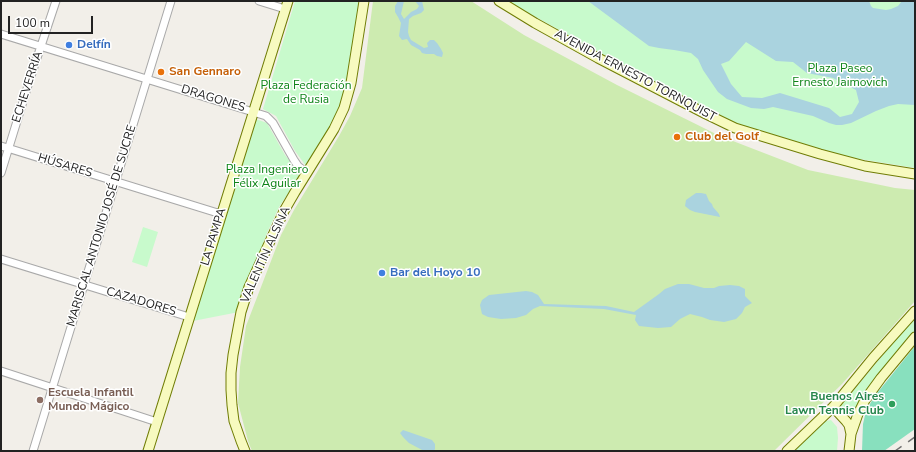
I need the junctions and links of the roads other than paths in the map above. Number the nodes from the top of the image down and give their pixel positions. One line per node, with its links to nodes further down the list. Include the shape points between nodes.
1 (56, 1): 8 (street, ECHEVERRÍA)
2 (172, 1): 9 (street, MARISCAL ANTONIO JOSÉ DE SUCRE)
3 (259, 1): 6 (street)
4 (364, 1): 13 (street, VALENTÍN ALSINA, via 351,83 344,108)
5 (500, 1): 14 (street, AVENIDA ERNESTO TORNQUIST, via 598,58 735,128 865,166)
6 (286, 5): 10 (street, LA PAMPA)
7 (1, 34): 8 (street, DRAGONES)
8 (41, 46): 9 (street, DRAGONES); 11 (street, ECHEVERRÍA)
9 (147, 79): 10 (street, DRAGONES); 15 (street, MARISCAL ANTONIO JOSÉ DE SUCRE)
10 (253, 112): 13 (street, DRAGONES, via 270,119 298,166); 16 (street, LA PAMPA)
11 (5, 147): 12 (street, ECHEVERRÍA); 15 (street, HÚSARES)
12 (1, 173)
13 (307, 173): 31 (street, VALENTÍN ALSINA, via 272,236 241,312 233,354 231,390 234,421)
14 (915, 174)
15 (116, 182): 16 (street, HÚSARES); 18 (street, MARISCAL ANTONIO JOSÉ DE SUCRE)
16 (221, 214): 20 (street, LA PAMPA)
17 (1, 259): 18 (street, CAZADORES)
18 (84, 285): 20 (street, CAZADORES); 23 (street, MARISCAL ANTONIO JOSÉ DE SUCRE)
19 (915, 311): 24 (street)
20 (189, 317): 27 (street, LA PAMPA)
21 (915, 337): 25 (street, via 871,391)
22 (1, 371): 23 (street)
23 (52, 388): 27 (street); 29 (street, MARISCAL ANTONIO JOSÉ DE SUCRE)
24 (833, 406): 26 (street); 32 (street)
25 (858, 414): 26 (street, via 850,418); 28 (street)
26 (842, 416): 28 (street, via 849,425)
27 (157, 422): 30 (street, LA PAMPA)
28 (851, 434): 33 (street)
29 (32, 451)
30 (148, 451)
31 (245, 451)
32 (787, 451)
33 (849, 451)

